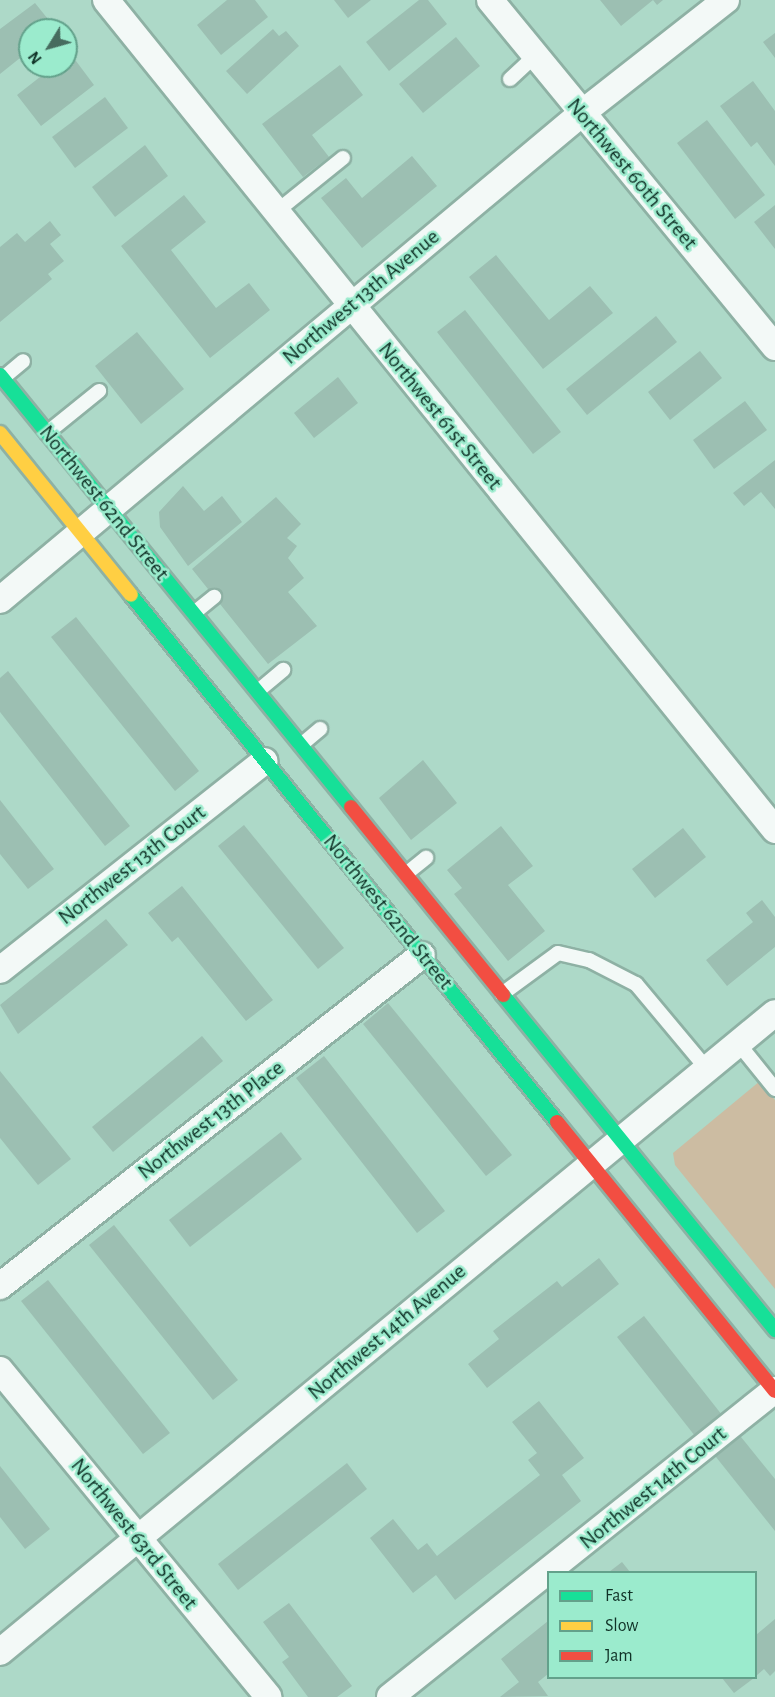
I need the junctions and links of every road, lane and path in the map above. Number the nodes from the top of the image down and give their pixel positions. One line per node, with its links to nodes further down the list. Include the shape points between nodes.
1 (106, 0): 8 (street, Northwest 61st Street)
2 (490, 0): 4 (street, Northwest 60th Street)
3 (726, 0): 6 (street, Northwest 13th Avenue)
4 (535, 56): 5 (lane); 6 (street, Northwest 60th Street)
5 (510, 79)
6 (582, 113): 9 (street, Northwest 13th Avenue); 10 (street, Northwest 60th Street)
7 (343, 158): 8 (lane)
8 (276, 212): 9 (street, Northwest 61st Street)
9 (351, 305): 16 (street, Northwest 13th Avenue); 26 (street, Northwest 61st Street)
10 (775, 347)
11 (23, 361): 12 (lane)
12 (1, 376): 15 (main road, Northwest 62nd Street)
13 (99, 391): 15 (lane)
14 (0, 433): 17 (main road, Northwest 62nd Street)
15 (47, 433): 16 (main road, Northwest 62nd Street)
16 (108, 507): 17 (street, Northwest 13th Avenue); 20 (main road, Northwest 62nd Street)
17 (81, 532): 19 (street, Northwest 13th Avenue); 25 (main road, Northwest 62nd Street)
18 (214, 597): 20 (lane)
19 (0, 600)
20 (194, 613): 22 (main road, Northwest 62nd Street)
21 (283, 670): 22 (lane)
22 (258, 691): 24 (main road, Northwest 62nd Street)
23 (320, 729): 24 (lane)
24 (301, 745): 28 (main road, Northwest 62nd Street)
25 (265, 761): 29 (main road, Northwest 62nd Street); 30 (street, Northwest 13th Court)
26 (775, 830)
27 (426, 858): 28 (lane)
28 (406, 874): 31 (main road, Northwest 62nd Street)
29 (422, 955): 37 (main road, Northwest 62nd Street); 38 (street, Northwest 13th Place)
30 (0, 970)
31 (502, 994): 34 (lane, via 558,953 589,960 636,984); 36 (main road, Northwest 62nd Street)
32 (775, 1012): 33 (street, Northwest 14th Avenue)
33 (738, 1043): 34 (street, Northwest 14th Avenue); 35 (lane)
34 (706, 1069): 36 (street, Northwest 14th Avenue)
35 (775, 1089)
36 (620, 1139): 37 (street, Northwest 14th Avenue); 39 (main road, Northwest 62nd Street)
37 (593, 1162): 41 (main road, Northwest 62nd Street); 42 (street, Northwest 14th Avenue)
38 (0, 1286)
39 (775, 1330)
40 (0, 1370): 42 (street, Northwest 63rd Street)
41 (775, 1390): 43 (street, Northwest 14th Court)
42 (138, 1538): 45 (street, Northwest 14th Avenue); 46 (street, Northwest 63rd Street)
43 (548, 1571)
44 (547, 1572): 47 (street, Northwest 14th Court)
45 (0, 1652)
46 (269, 1697)
47 (390, 1697)

